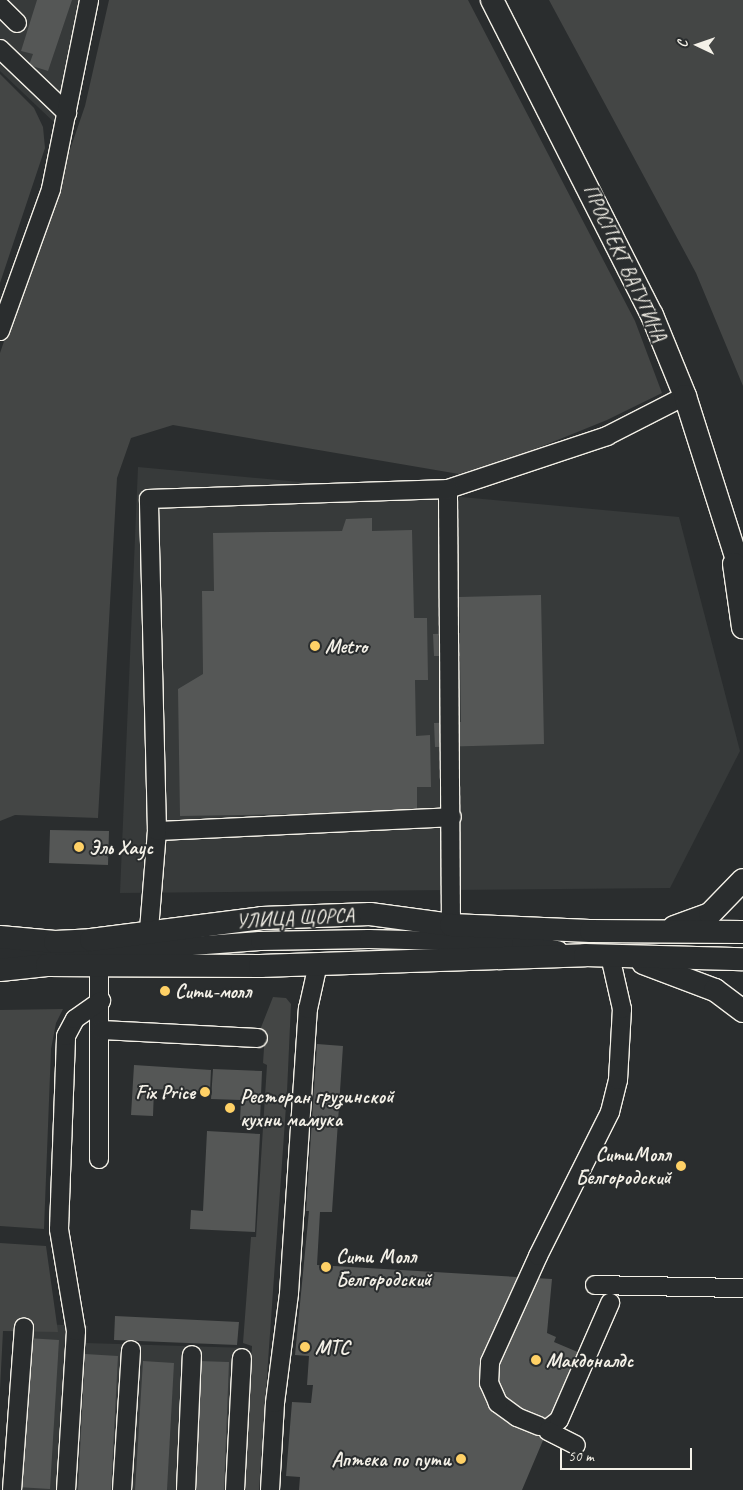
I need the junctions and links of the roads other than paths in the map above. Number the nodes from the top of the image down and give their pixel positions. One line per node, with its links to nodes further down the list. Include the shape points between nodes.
1 (89, 0): 6 (street)
2 (492, 0): 8 (main road, ПРОСПЕКТ ВАТУТИНА, via 614,234 652,314)
3 (0, 6): 4 (street)
4 (17, 23)
5 (0, 49): 6 (street)
6 (67, 113): 7 (street, via 51,189)
7 (0, 331)
8 (685, 396): 9 (street, via 607,436); 10 (main road, ПРОСПЕКТ ВАТУТИНА)
9 (448, 489): 14 (street); 15 (street, via 148,499)
10 (730, 538): 11 (main road); 12 (main road, ПРОСПЕКТ ВАТУТИНА); 13 (main road, ПРОСПЕКТ ВАТУТИНА)
11 (743, 564)
12 (743, 579)
13 (743, 627)
14 (452, 816): 15 (street); 17 (street)
15 (158, 831): 18 (street)
16 (743, 880): 21 (main road, via 710,914 679,926)
17 (452, 925): 18 (main road, УЛИЦА ЩОРСА, via 370,914 262,918); 19 (main road, УЛИЦА ЩОРСА)
18 (149, 930): 22 (main road, УЛИЦА ЩОРСА, via 55,942)
19 (591, 931): 21 (main road, УЛИЦА ЩОРСА); 23 (street, УЛИЦА ЩОРСА)
20 (743, 932): 21 (main road, УЛИЦА ЩОРСА)
21 (633, 933)
22 (0, 938)
23 (521, 943): 24 (street, УЛИЦА ЩОРСА, via 290,940 96,953); 25 (street, УЛИЦА ЩОРСА)
24 (0, 955)
25 (585, 955): 26 (main road, УЛИЦА ЩОРСА); 28 (main road, УЛИЦА ЩОРСА)
26 (619, 956): 27 (main road, УЛИЦА ЩОРСА); 32 (main road, via 715,990); 45 (street, via 622,1009 618,1080 610,1112 538,1256 490,1362 489,1383 498,1403 517,1416)
27 (743, 959)
28 (318, 964): 29 (main road, УЛИЦА ЩОРСА); 52 (street, via 308,1009 289,1293 275,1403)
29 (99, 965): 30 (main road, УЛИЦА ЩОРСА, via 47,965); 31 (street)
30 (0, 970)
31 (101, 1001): 33 (street); 48 (street, via 75,1019 66,1036 59,1230 76,1331)
32 (743, 1011)
33 (101, 1030): 34 (street); 36 (street)
34 (258, 1038)
35 (312, 1040): 37 (street, via 299,1218)
36 (99, 1158)
37 (304, 1244)
38 (595, 1284): 39 (street)
39 (743, 1288)
40 (610, 1302): 45 (street, via 559,1420)
41 (24, 1327): 47 (street)
42 (131, 1350): 49 (street)
43 (192, 1355): 50 (street)
44 (242, 1358): 51 (street)
45 (546, 1428): 46 (street)
46 (576, 1445)
47 (12, 1490)
48 (66, 1490)
49 (122, 1490)
50 (186, 1490)
51 (235, 1490)
52 (270, 1490)

